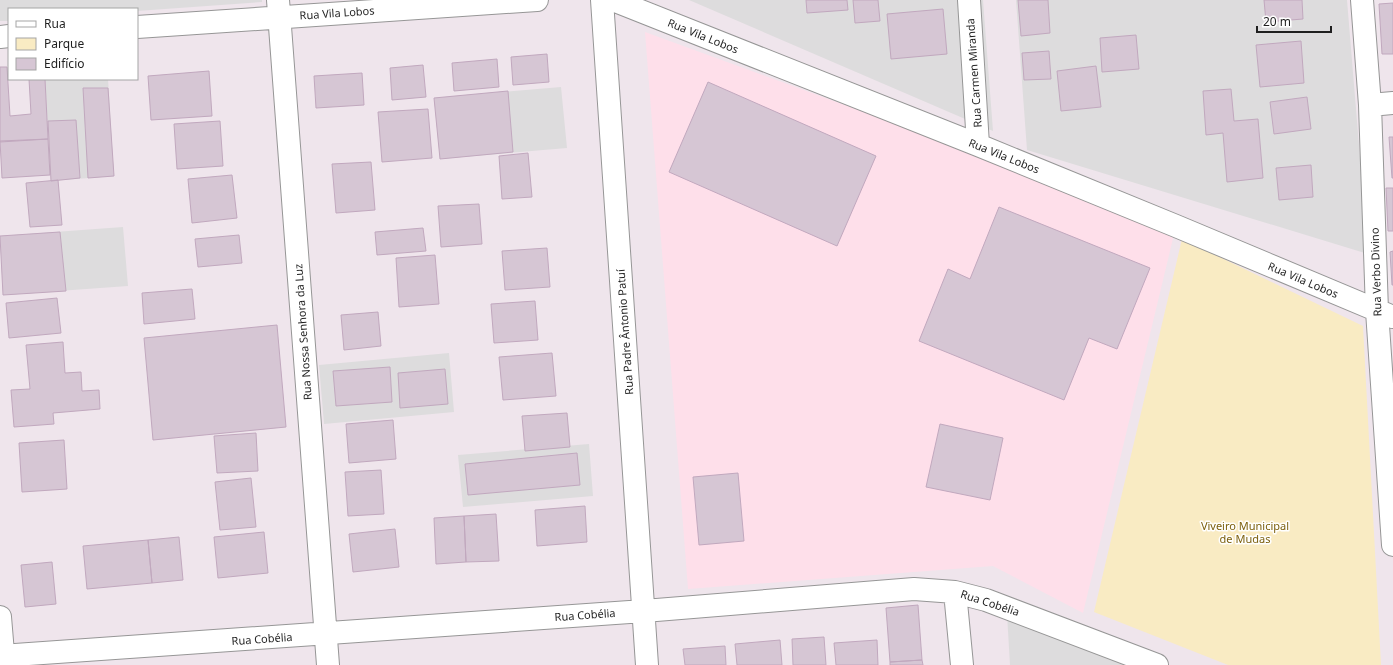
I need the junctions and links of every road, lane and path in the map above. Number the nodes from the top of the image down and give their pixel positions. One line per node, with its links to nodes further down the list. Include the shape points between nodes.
1 (537, 0): 6 (street, Rua Vila Lobos)
2 (602, 0): 14 (street, Rua Padre Ântonio Patuí)
3 (613, 0): 10 (street, Rua Vila Lobos)
4 (969, 0): 10 (street, Rua Carmen Miranda)
5 (1362, 0): 9 (street, Rua Verbo Divino)
6 (278, 8): 7 (street, Rua Vila Lobos); 16 (street, Rua Nossa Senhora da Luz)
7 (138, 27)
8 (1393, 103): 9 (street)
9 (1370, 105): 11 (street, Rua Verbo Divino)
10 (978, 145): 11 (street, Rua Vila Lobos)
11 (1385, 314): 12 (street, Rua Verbo Divino)
12 (1393, 545)
13 (955, 592): 14 (street, Rua Cobélia, via 914,589); 20 (street); 21 (street, Rua Cobélia, via 986,600)
14 (644, 611): 16 (street, Rua Cobélia); 19 (street, Rua Padre Ântonio Patuí)
15 (0, 617): 17 (street)
16 (326, 634): 17 (street, Rua Cobélia); 18 (street, Rua Nossa Senhora da Luz)
17 (2, 659)
18 (328, 665)
19 (647, 665)
20 (962, 665)
21 (1157, 665)

